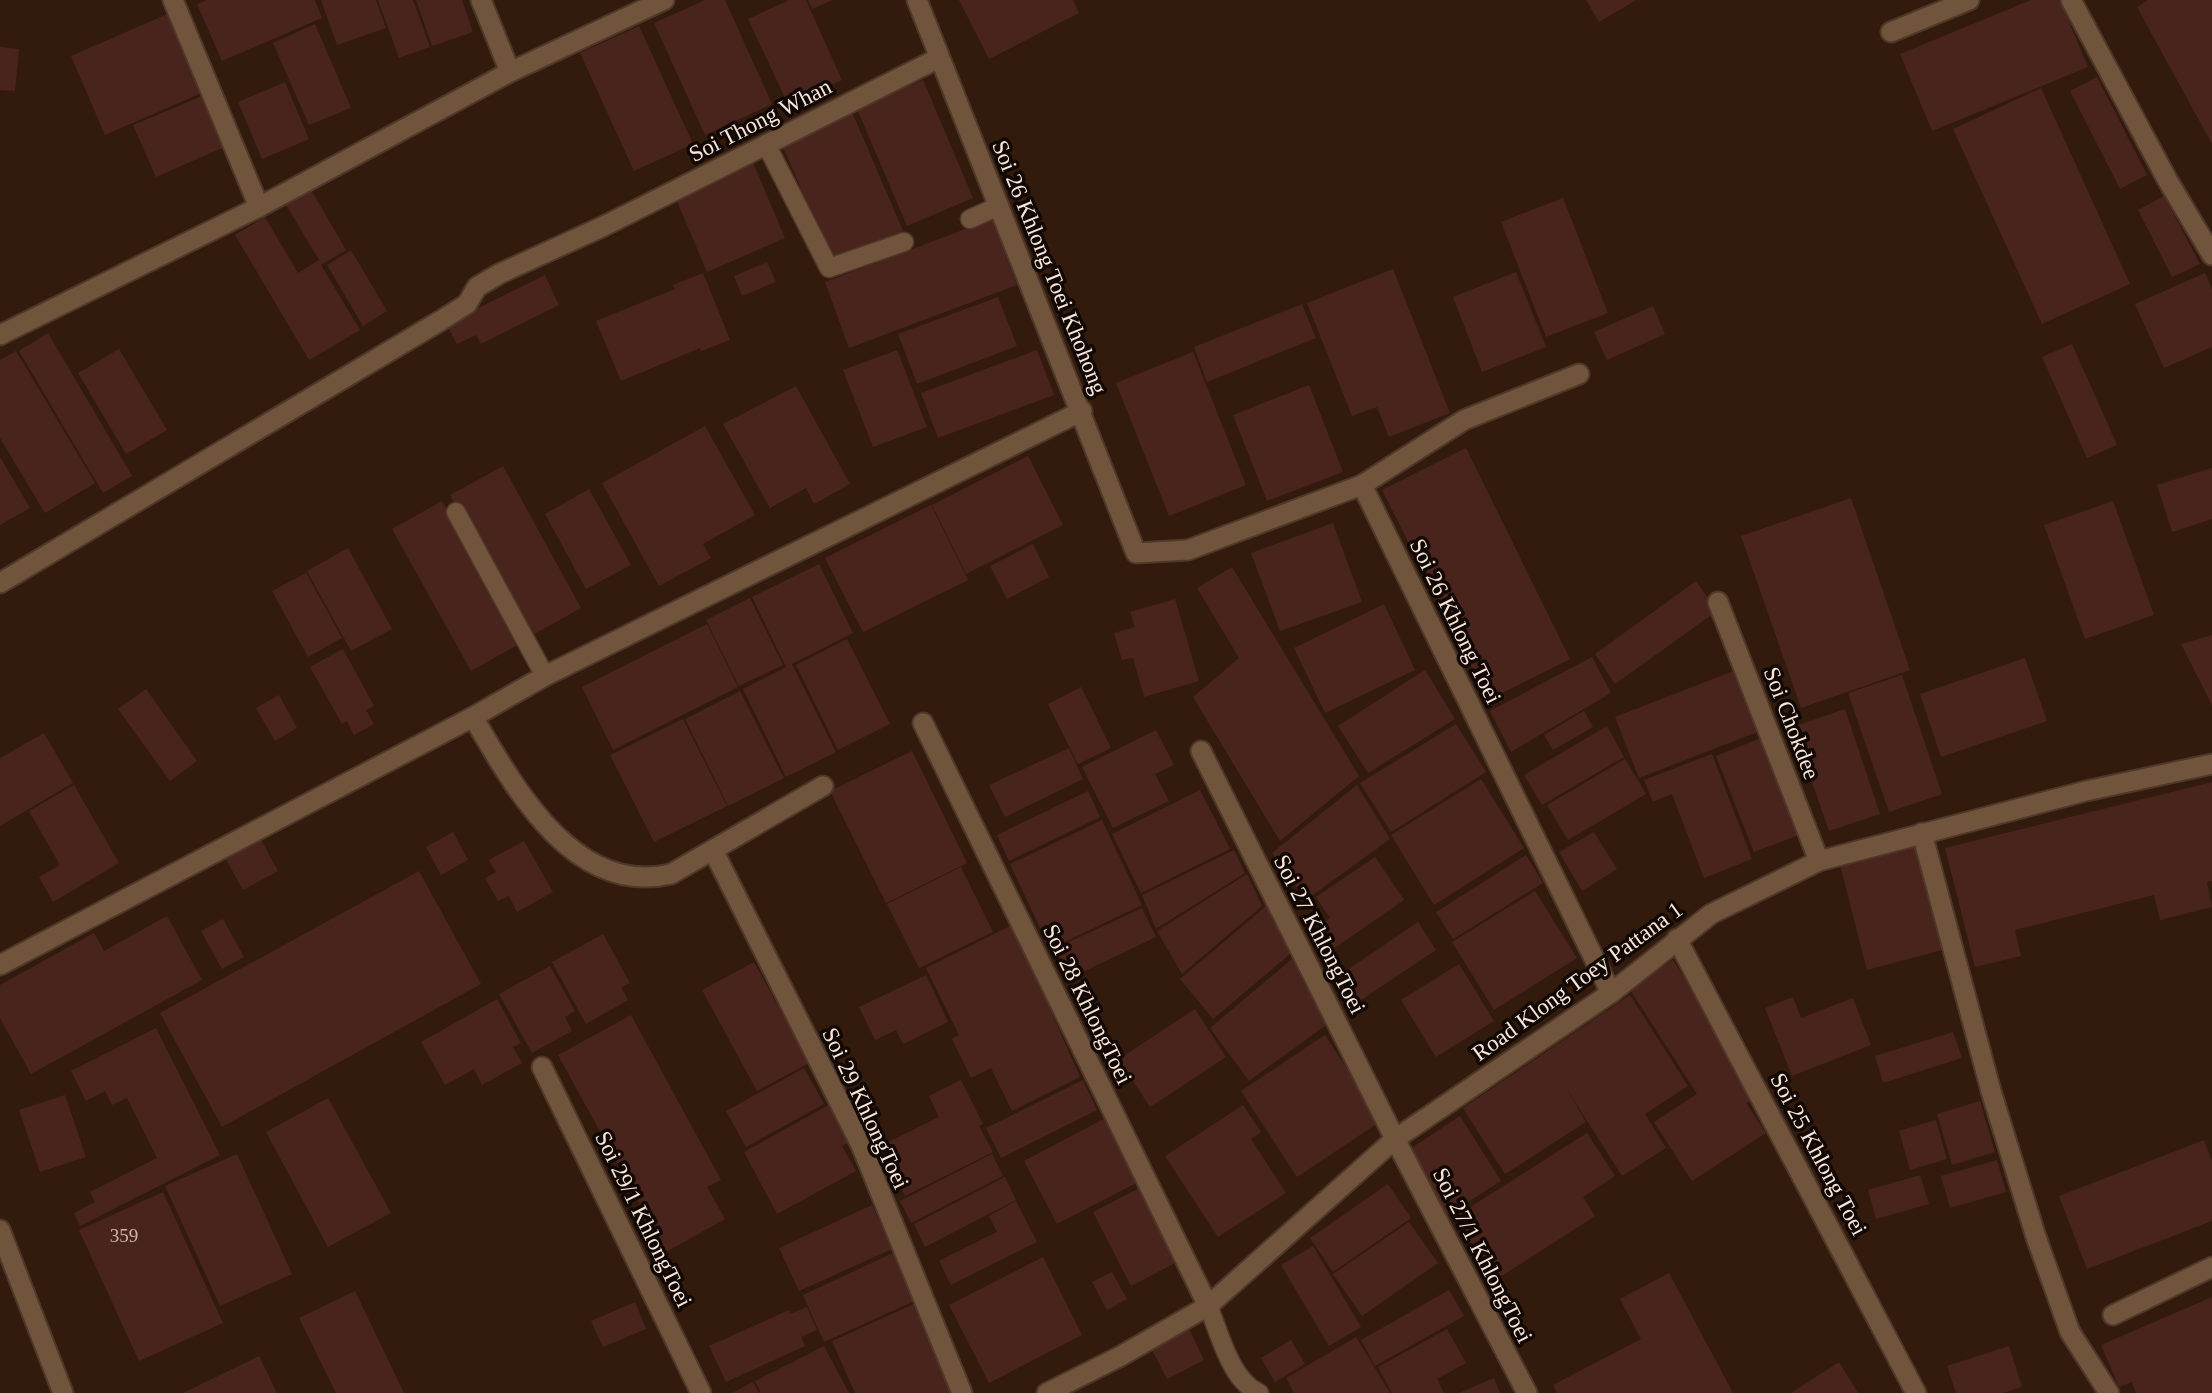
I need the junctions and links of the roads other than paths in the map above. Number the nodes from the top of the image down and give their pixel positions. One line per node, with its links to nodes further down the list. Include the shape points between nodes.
1 (173, 0): 12 (street)
2 (481, 0): 9 (street)
3 (664, 0): 9 (street)
4 (916, 0): 8 (street, Soi 26 Khlong Toei Khohong)
5 (1969, 0): 7 (street)
6 (2071, 0): 15 (street)
7 (1891, 32)
8 (937, 59): 10 (street, Soi Thong Whan); 11 (street, Soi 26 Khlong Toei Khohong)
9 (510, 72): 12 (street)
10 (766, 144): 14 (lane, via 829,268); 21 (street, Soi Thong Whan, via 477,286 467,304 440,321)
11 (999, 206): 13 (lane); 18 (street, Soi 26 Khlong Toei Khohong)
12 (259, 207): 16 (street)
13 (970, 219)
14 (904, 242)
15 (2212, 255)
16 (0, 335)
17 (1579, 374): 19 (street, via 1464,420)
18 (1082, 411): 19 (street, Soi 26 Khlong Toei Khohong, via 1136,553 1188,550); 23 (street)
19 (1362, 485): 34 (street, Soi 26 Khlong Toei)
20 (456, 512): 23 (lane)
21 (0, 583)
22 (1718, 602): 31 (street, Soi Chokdee)
23 (545, 676): 24 (street)
24 (474, 717): 30 (street, via 536,816 573,850 601,866 646,880 671,874); 33 (street)
25 (923, 723): 39 (street, Soi 28 KhlongToei)
26 (1201, 751): 36 (street, Soi 27 KhlongToei)
27 (2212, 764): 29 (street, Road Klong Toey Pattana 1)
28 (823, 786): 30 (street)
29 (1922, 832): 31 (street, Road Klong Toey Pattana 1); 48 (street, via 1991,1091 2036,1237 2070,1332)
30 (713, 850): 43 (street, Soi 29 KhlongToei, via 861,1145)
31 (1819, 861): 32 (street, Road Klong Toey Pattana 1, via 1711,914)
32 (1677, 939): 34 (street, Road Klong Toey Pattana 1); 47 (street, Soi 25 Khlong Toei)
33 (0, 965)
34 (1611, 993): 36 (street, Road Klong Toey Pattana 1)
35 (542, 1067): 42 (street, Soi 29/1 KhlongToei)
36 (1395, 1139): 39 (street, Road Klong Toey Pattana 1); 46 (street, Soi 27/1 KhlongToei)
37 (0, 1230): 41 (street)
38 (2212, 1267): 40 (street)
39 (1208, 1306): 44 (street, Road Klong Toey Pattana 1); 45 (lane, via 1244,1383)
40 (2113, 1315)
41 (64, 1393)
42 (701, 1393)
43 (962, 1393)
44 (1047, 1393)
45 (1259, 1393)
46 (1527, 1393)
47 (1916, 1393)
48 (2109, 1393)

